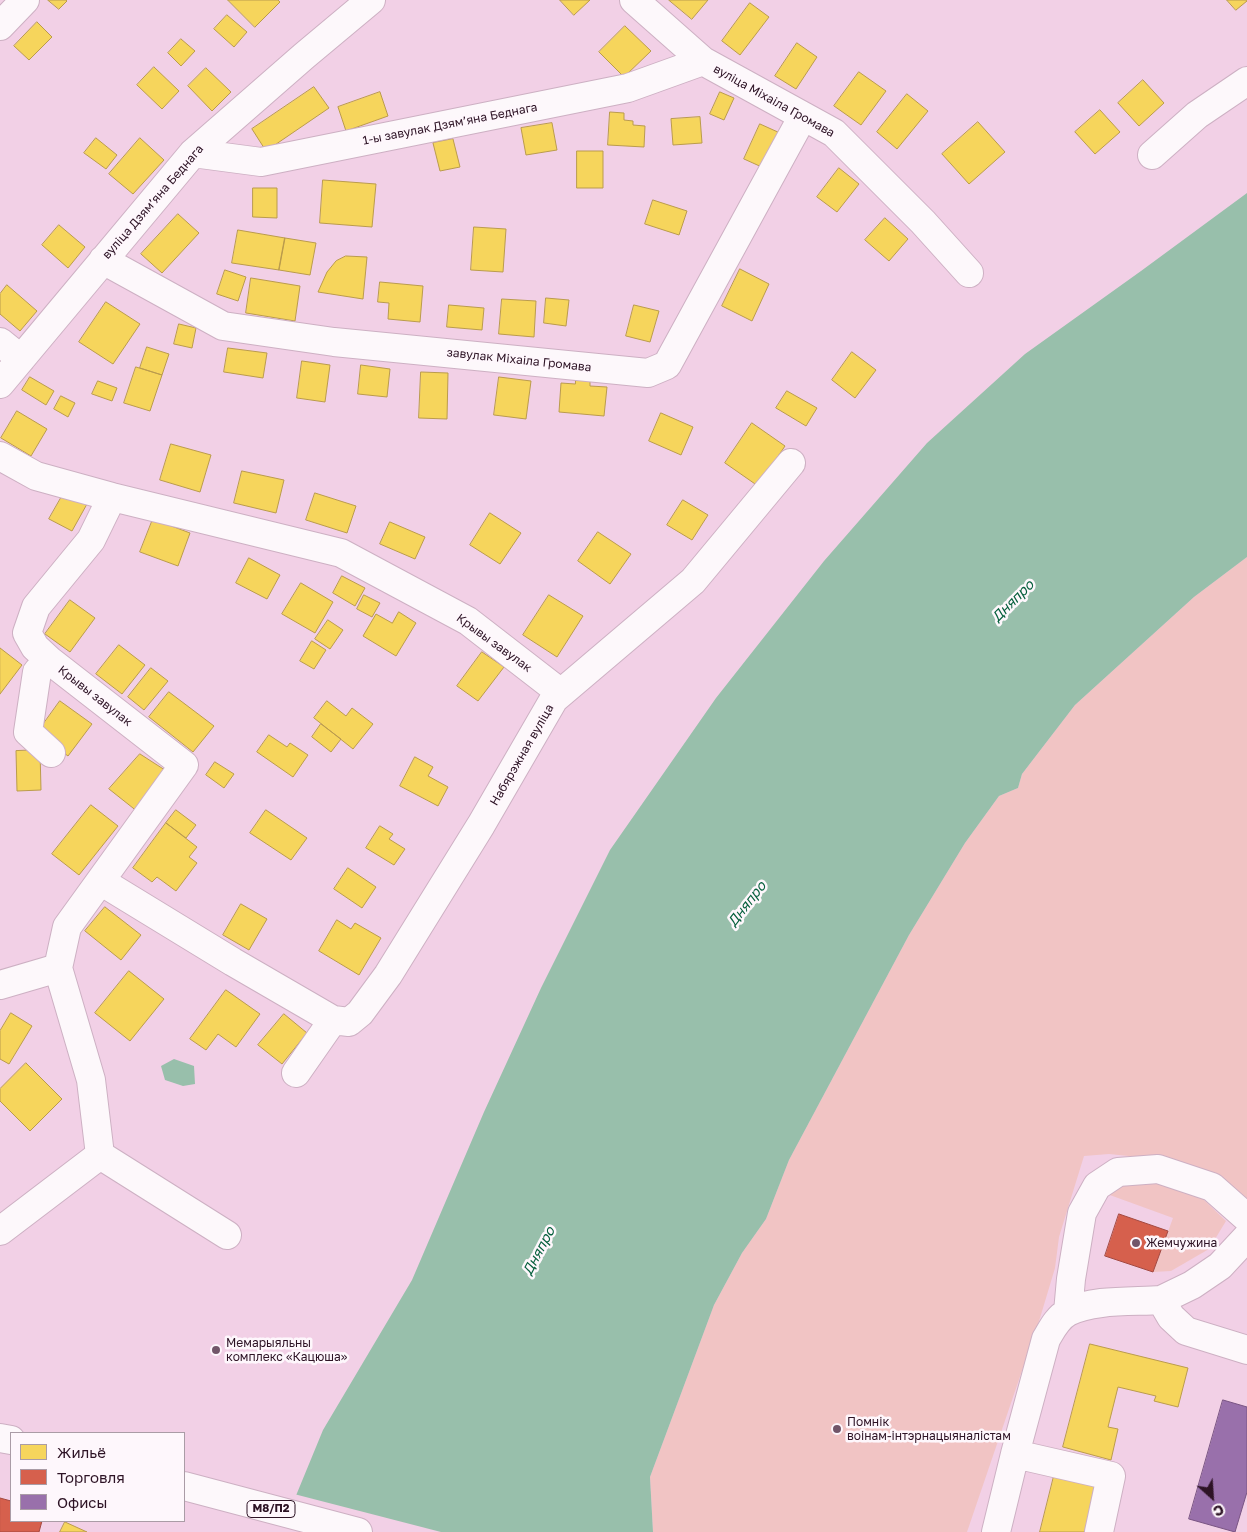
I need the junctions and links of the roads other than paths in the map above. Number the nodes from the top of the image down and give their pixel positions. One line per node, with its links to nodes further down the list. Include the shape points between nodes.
1 (25, 0): 4 (street)
2 (371, 0): 8 (street, вуліца Дзямʼяна Беднага)
3 (634, 0): 5 (street, вуліца Міхаіла Громава)
4 (0, 26)
5 (703, 62): 7 (street, вуліца Міхаіла Громава); 8 (street, 1-ы завулак Дзямʼяна Беднага, via 628,88 261,162)
6 (1247, 81): 9 (street, via 1197,115)
7 (803, 116): 10 (street, завулак Міхаіла Громава, via 667,365 648,373 334,342 224,326); 11 (street, вуліца Міхаіла Громава, via 834,133)
8 (193, 153): 10 (street, вуліца Дзямʼяна Беднага)
9 (1152, 154)
10 (103, 260): 12 (street, вуліца Дзямʼяна Беднага)
11 (969, 273)
12 (10, 350): 13 (street, вуліца Дзямʼяна Беднага)
13 (0, 384)
14 (0, 456): 16 (street, Крывы завулак, via 36,476)
15 (791, 463): 18 (street, Набярэжная вуліца, via 693,582)
16 (112, 497): 17 (street, Крывы завулак, via 91,540 36,607 27,634); 18 (street, Крывы завулак, via 341,553 468,621)
17 (49, 660): 19 (street, via 37,672 28,732); 20 (street, Крывы завулак, via 184,765)
18 (561, 693): 23 (street, Набярэжная вуліца, via 554,699 482,825 388,975 360,1013 349,1022)
19 (51, 753)
20 (102, 882): 21 (street, Крывы завулак, via 67,927); 23 (street)
21 (58, 968): 22 (street); 25 (street, via 92,1080)
22 (0, 985)
23 (333, 1020): 24 (street)
24 (296, 1073)
25 (100, 1155): 27 (street); 28 (street)
26 (1247, 1218): 31 (street, via 1212,1187 1158,1168 1118,1172 1097,1186 1082,1213)
27 (0, 1231)
28 (227, 1235)
29 (1247, 1237): 30 (street, via 1220,1266)
30 (1161, 1300): 31 (street, via 1090,1305); 32 (street, via 1171,1317 1186,1331)
31 (1068, 1312): 33 (street, via 1054,1324 1046,1339)
32 (1247, 1350)
33 (1015, 1454): 36 (street); 37 (street, via 1111,1476)
34 (185, 1486): 35 (street, М8/П2)
35 (358, 1532)
36 (996, 1532)
37 (1099, 1532)

